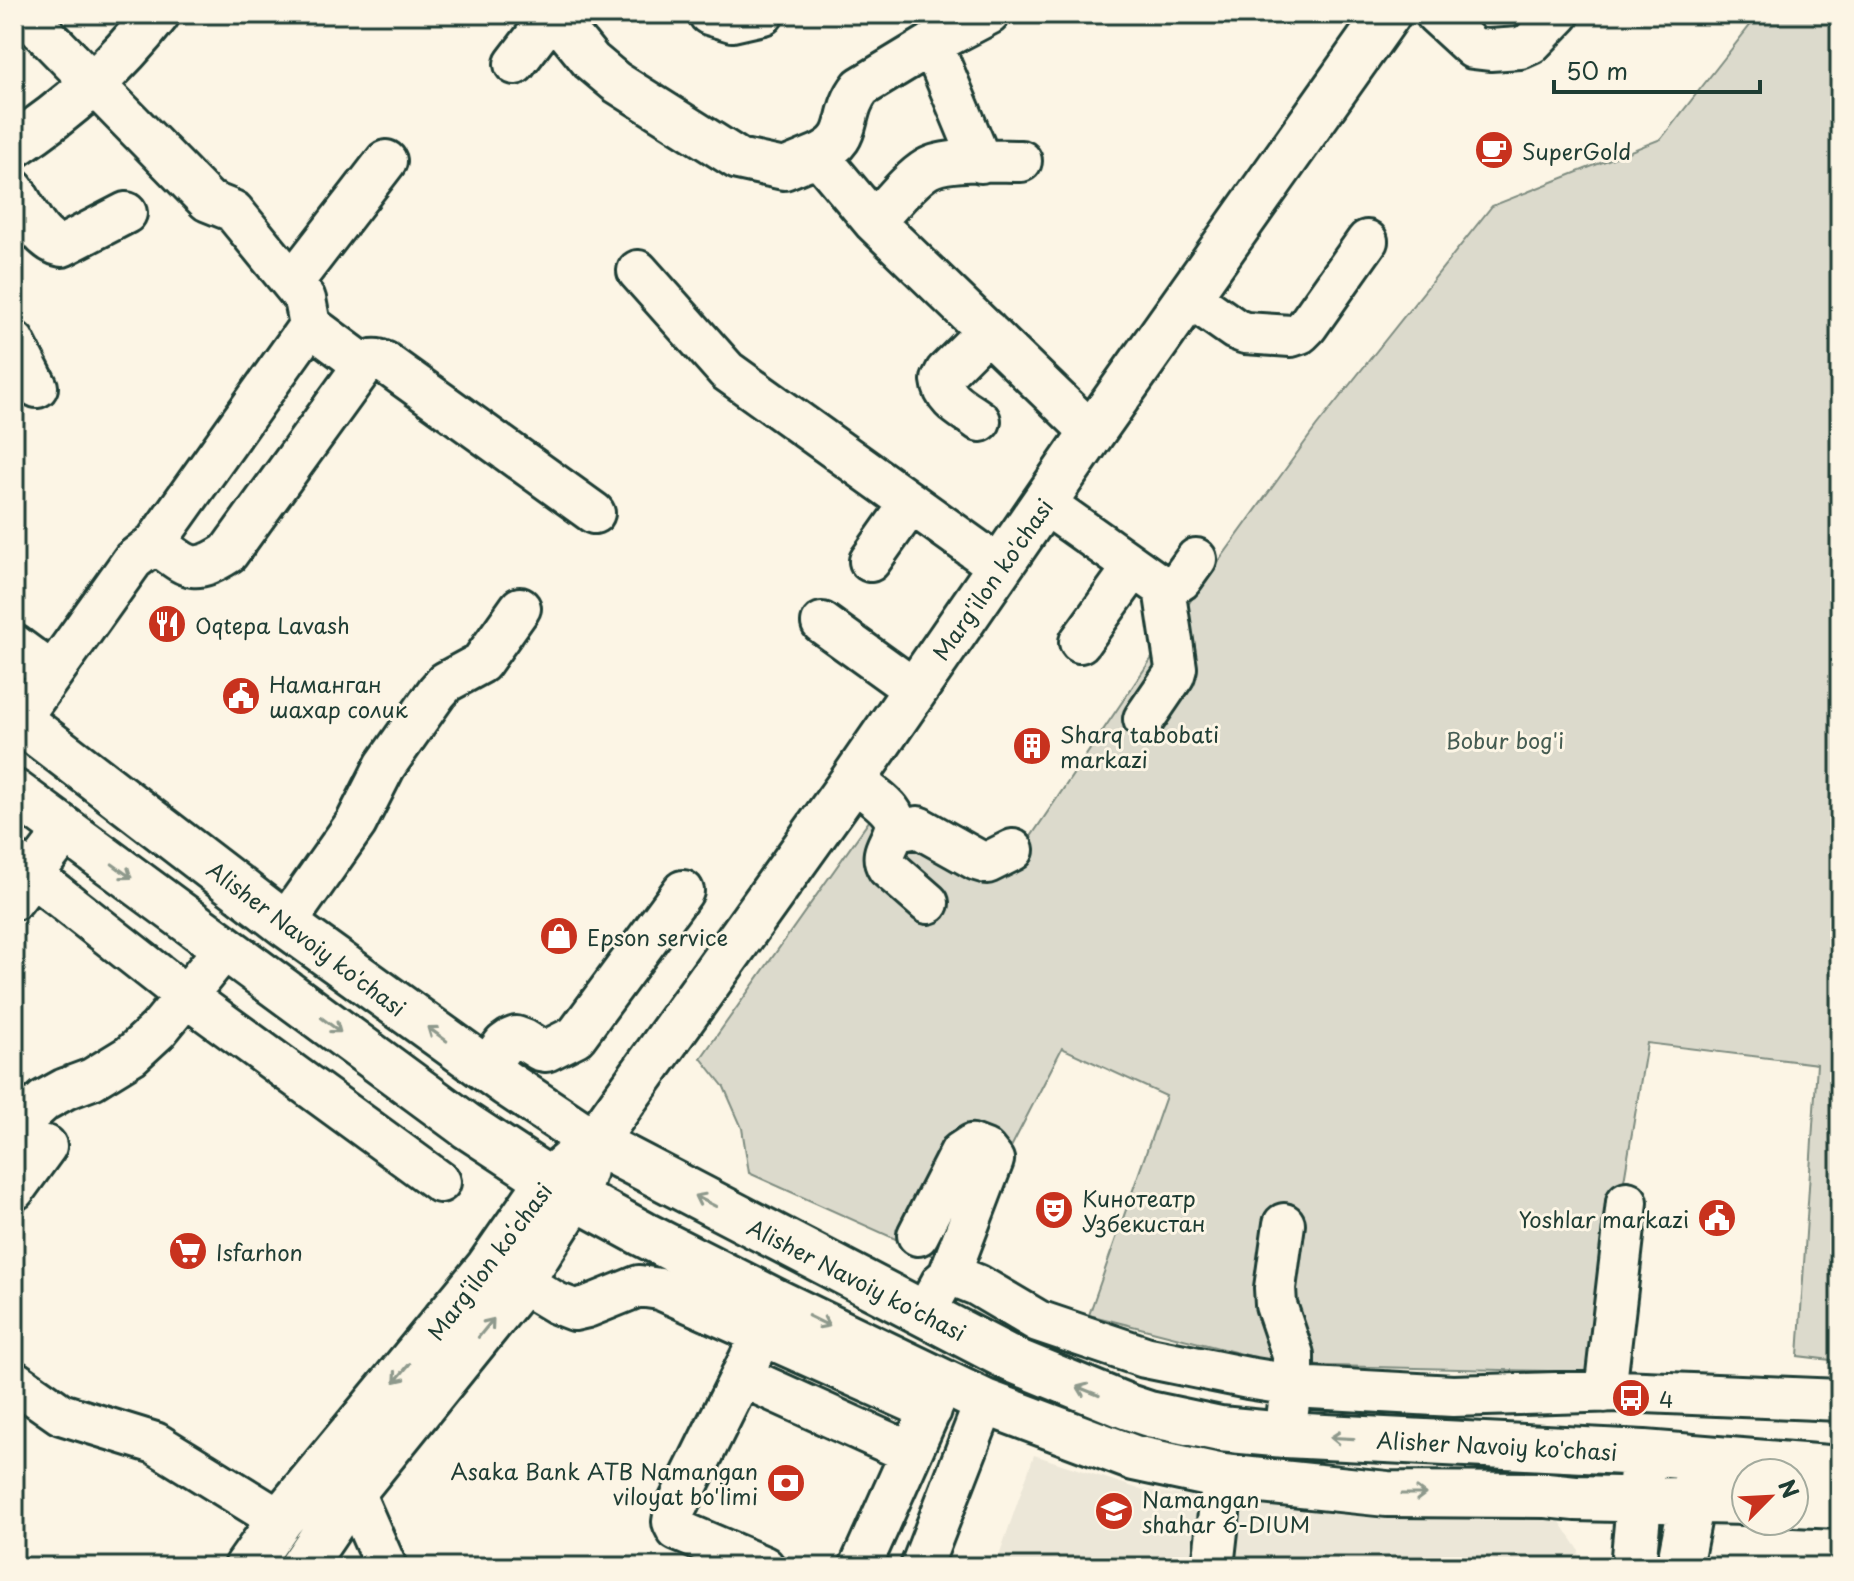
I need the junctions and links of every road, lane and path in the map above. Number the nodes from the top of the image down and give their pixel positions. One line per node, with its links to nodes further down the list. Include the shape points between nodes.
1 (157, 14): 12 (main road)
2 (553, 14): 11 (street); 14 (street, via 591,61 616,82 738,159 784,169)
3 (709, 14): 4 (street, via 732,21)
4 (763, 14)
5 (989, 14): 10 (street)
6 (1436, 14): 7 (street, via 1473,48 1490,50 1531,43)
7 (1559, 14)
8 (1371, 22): 24 (main road, Marg'ilon ko'chasi)
9 (29, 23): 12 (street)
10 (932, 44): 14 (street, via 861,87 852,98 838,143); 17 (street)
11 (515, 64)
12 (92, 85): 13 (main road); 23 (street, via 208,201 233,211)
13 (14, 145)
14 (818, 155): 20 (street)
15 (386, 161): 23 (street)
16 (1021, 161): 17 (street)
17 (981, 162): 20 (street, via 940,163 926,169)
18 (14, 190): 19 (street, via 51,244 73,242)
19 (126, 213)
20 (874, 222): 26 (street)
21 (1367, 241): 24 (street, via 1307,326 1291,336 1235,329)
22 (638, 271): 32 (street, via 727,371)
23 (292, 283): 25 (street, via 305,299)
24 (1188, 296): 31 (main road, Marg'ilon ko'chasi)
25 (310, 325): 28 (street); 35 (street)
26 (987, 331): 30 (street, via 942,380 950,400); 31 (street)
27 (14, 342): 29 (street)
28 (364, 365): 34 (street, via 376,358 384,362); 35 (street, via 228,553 189,567)
29 (37, 387)
30 (980, 421)
31 (1092, 433): 33 (main road, Marg'ilon ko'chasi)
32 (911, 503): 37 (street); 38 (street)
33 (1044, 503): 38 (main road, Marg'ilon ko'chasi); 39 (street)
34 (594, 513)
35 (155, 543): 44 (street, via 133,560)
36 (1196, 559): 39 (street, via 1181,580)
37 (870, 561)
38 (1000, 567): 45 (main road, Marg'ilon ko'chasi)
39 (1149, 578): 42 (street); 47 (street, via 1176,668)
40 (520, 608): 56 (street, via 481,663 437,692 385,766 356,823)
41 (822, 623): 45 (street)
42 (1080, 642)
43 (14, 645): 44 (street)
44 (52, 673): 46 (street)
45 (915, 690): 48 (main road, Marg'ilon ko'chasi)
46 (16, 718): 56 (main road, Alisher Navoiy ko'chasi)
47 (1144, 719)
48 (853, 780): 51 (street, via 890,811); 61 (main road, Marg'ilon ko'chasi)
49 (14, 792): 50 (main road)
50 (66, 831): 53 (street); 57 (main road, one-way to 57)
51 (895, 831): 52 (street, via 918,827 987,863); 55 (street, via 884,862)
52 (1013, 850)
53 (20, 878): 58 (street)
54 (683, 891): 59 (street, via 576,1036 546,1051 516,1037)
55 (928, 903)
56 (285, 924): 59 (main road, Alisher Navoiy ko'chasi, one-way to 56)
57 (226, 947): 58 (street); 63 (main road, one-way to 63, via 467,1126)
58 (187, 997): 60 (street, via 131,1055 45,1100 27,1116); 62 (street)
59 (485, 1069): 61 (main road, Alisher Navoiy ko'chasi)
60 (30, 1139): 64 (street)
61 (594, 1142): 63 (main road, Margʻilon koʻchasi); 70 (main road, Alisher Navoiy ko'chasi, one-way to 61)
62 (440, 1182)
63 (562, 1188): 69 (main road, Margʻilon koʻchasi); 71 (main road); 95 (main road, Margʻilon koʻchasi, one-way to 95, via 488,1268)
64 (14, 1190)
65 (1627, 1202): 75 (street)
66 (1284, 1224): 74 (street, via 1275,1288 1293,1355)
67 (918, 1235): 68 (street, via 960,1153 972,1145 985,1150 993,1160)
68 (948, 1278): 70 (street); 74 (street, via 977,1285 1038,1321 1145,1357)
69 (521, 1282): 71 (street, via 574,1310 639,1286); 87 (main road, Margʻilon koʻchasi, one-way to 69)
70 (924, 1315): 79 (main road, Alisher Navoiy ko'chasi, one-way to 70, via 1013,1360)
71 (770, 1318): 72 (street); 76 (main road)
72 (741, 1376): 81 (street); 101 (street, via 673,1522 677,1530)
73 (14, 1381): 95 (street, via 61,1414 155,1443)
74 (1291, 1385): 75 (street, via 1453,1396); 80 (street)
75 (1605, 1392): 77 (street)
76 (937, 1396): 78 (main road); 81 (street)
77 (1840, 1400)
78 (985, 1402): 84 (main road); 103 (street)
79 (1149, 1414): 80 (main road, Alisher Navoiy ko'chasi); 84 (main road)
80 (1285, 1435): 82 (main road, Alisher Navoiy ko'chasi, one-way to 80)
81 (911, 1453): 102 (street)
82 (1644, 1453): 83 (main road, Alisher Navoiy ko'chasi); 89 (main road)
83 (1700, 1457): 85 (main road, Alisher Navoiy ko'chasi); 90 (main road)
84 (1134, 1458): 86 (main road)
85 (1840, 1469)
86 (1223, 1477): 88 (main road, one-way to 88, via 1387,1494); 104 (street)
87 (353, 1492): 99 (main road, Margʻilon koʻchasi); 100 (street)
88 (1575, 1498): 89 (main road); 97 (main road, via 1602,1514)
89 (1639, 1498): 90 (main road); 97 (main road)
90 (1693, 1502): 91 (main road); 96 (main road)
91 (1730, 1503)
92 (1810, 1505): 93 (main road)
93 (1840, 1506)
94 (1730, 1517): 96 (main road)
95 (280, 1520): 98 (main road, Margʻilon koʻchasi)
96 (1682, 1556)
97 (1633, 1561)
98 (247, 1567)
99 (302, 1567)
100 (386, 1567)
101 (764, 1567)
102 (860, 1567)
103 (921, 1567)
104 (1213, 1567)

